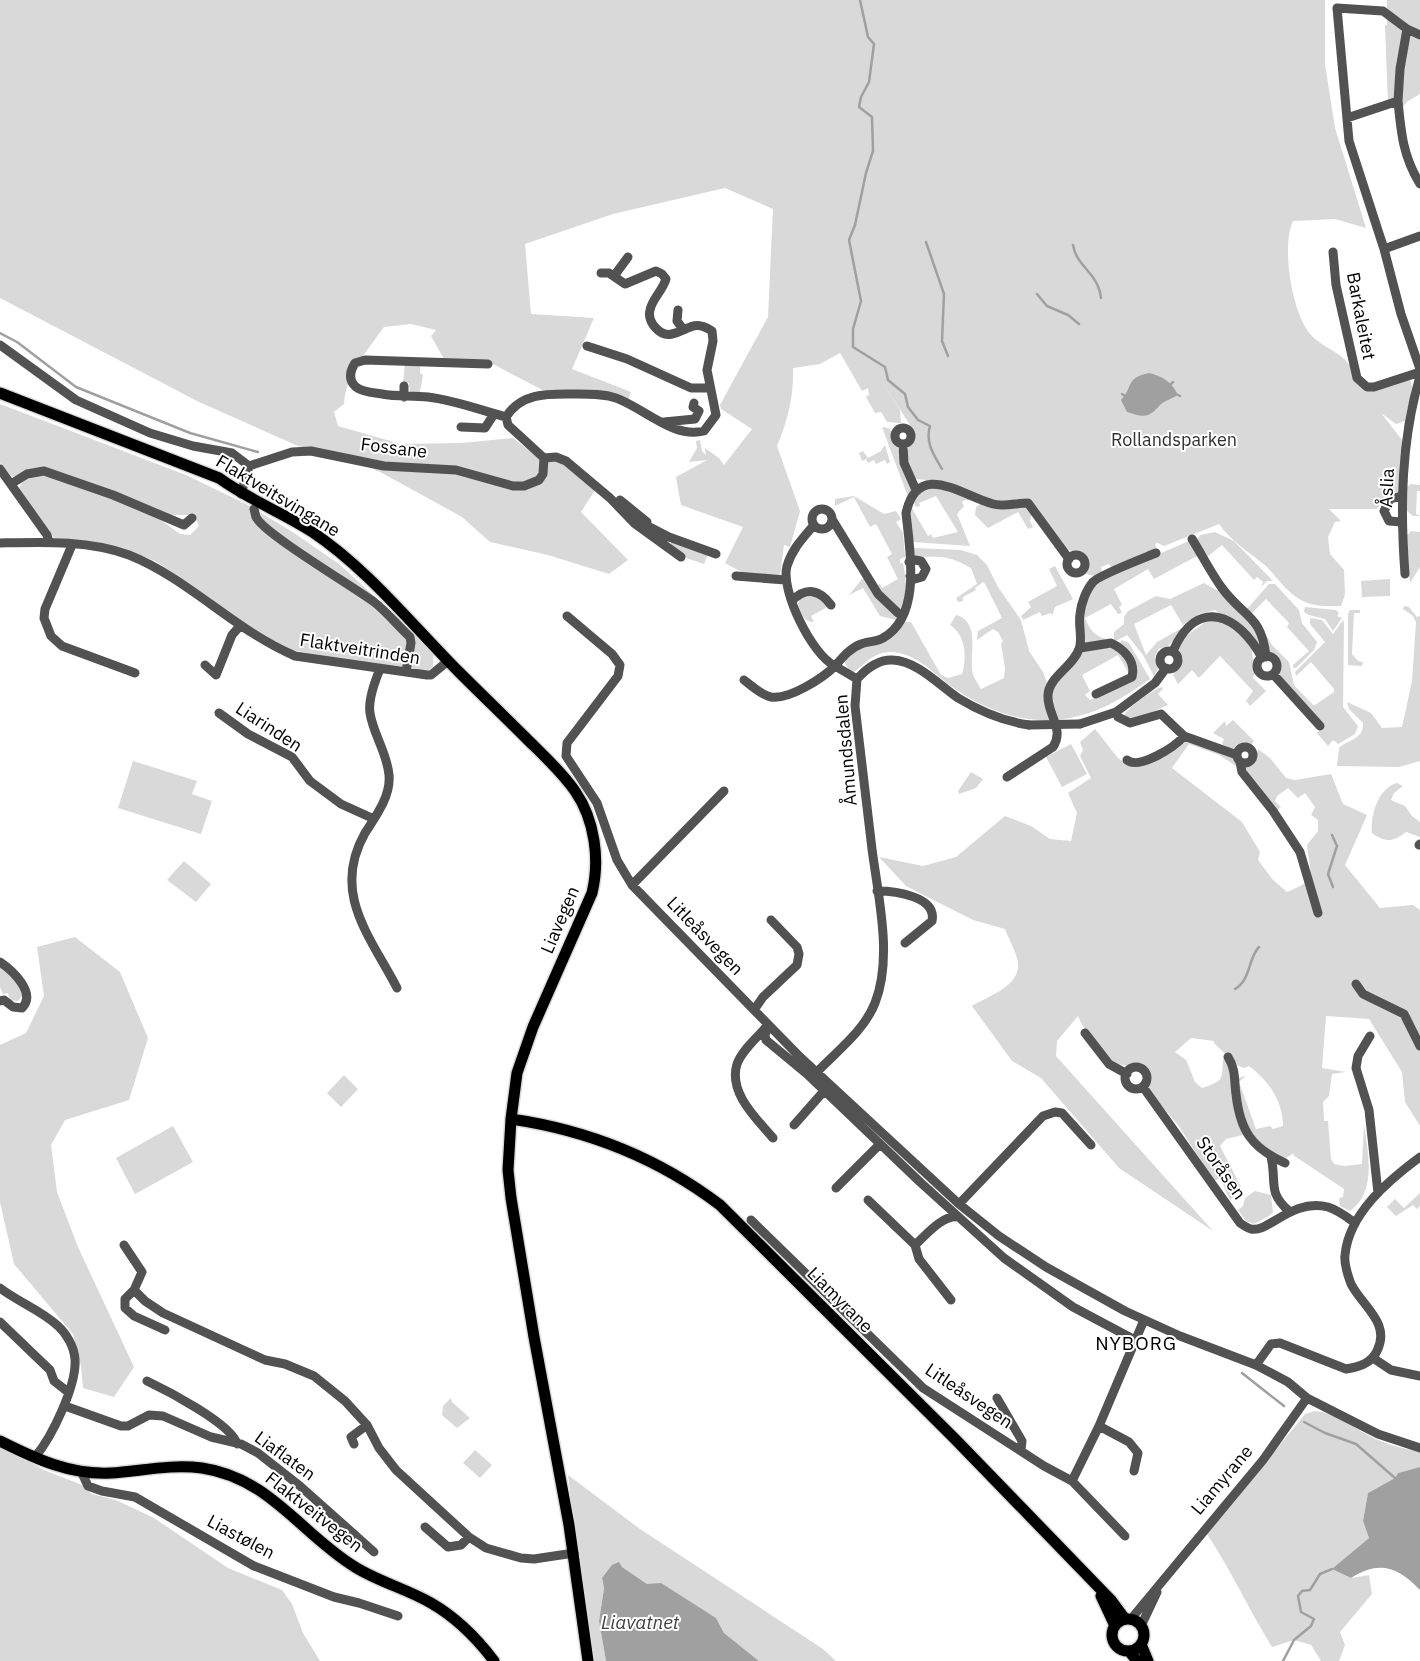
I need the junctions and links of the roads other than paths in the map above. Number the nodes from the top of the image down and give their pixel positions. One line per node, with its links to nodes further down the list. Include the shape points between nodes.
1 (1407, 29): 2 (street); 3 (street); 4 (street, Barkaleitet, via 1383,11 1337,8)
2 (1420, 35)
3 (1398, 101): 4 (street); 5 (street, via 1405,155)
4 (1347, 118): 7 (street, Barkaleitet, via 1353,160)
5 (1420, 184)
6 (1420, 236): 7 (street)
7 (1384, 249): 17 (street, Barkaleitet)
8 (1332, 252): 17 (street, Barkaleitet, via 1336,285 1358,378 1368,387 1374,387)
9 (628, 257): 11 (street)
10 (601, 274): 11 (street)
11 (614, 276): 13 (street, via 625,284 656,271 662,274 666,279 664,287 650,309 649,318 664,334 671,335)
12 (678, 310): 13 (street, via 677,320)
13 (683, 329): 20 (street, via 705,326 712,332 707,370)
14 (0, 345): 30 (street, via 76,400 150,433 232,453)
15 (587, 346): 20 (street, via 691,388)
16 (488, 364): 22 (street, via 365,360 355,363 351,380 357,388)
17 (1420, 371)
18 (1420, 376): 35 (street, Åslia, via 1412,404)
19 (404, 386): 22 (street)
20 (710, 388): 26 (street, via 716,415 704,431 694,434)
21 (0, 393): 34 (main road, Flaktveitsvingane, via 218,478)
22 (404, 397): 24 (street, via 452,401)
23 (694, 403): 26 (street, via 693,407 699,411 696,419)
24 (494, 414): 25 (street); 27 (street, via 485,428)
25 (506, 417): 26 (street, via 512,408 541,394 600,394 616,398); 29 (street, via 508,425)
26 (664, 422)
27 (461, 428)
28 (903, 444): 33 (street, via 904,463)
29 (544, 458): 30 (street, Fossane, via 543,474 539,480 524,486 513,486 456,470 400,468 311,451 292,452); 38 (street, via 556,456 566,461)
30 (249, 466): 34 (street)
31 (0, 470): 32 (street)
32 (12, 484): 39 (street, via 27,474 44,471 110,494 184,526); 45 (street)
33 (916, 490): 51 (street, via 925,484 935,484 996,505 1028,503); 52 (street, via 906,513)
34 (241, 494): 67 (main road, Flaktveitsvingane, via 310,531 345,557 409,618)
35 (1402, 496): 41 (street, Åslia); 41 (street, via 1390,499 1384,512 1389,521)
36 (620, 500): 43 (street)
37 (254, 509): 72 (street, Flaktveitsvingane, via 256,518 266,527 376,604 410,637)
38 (627, 515): 43 (street); 50 (street)
39 (192, 518)
40 (832, 519): 42 (street, via 823,528); 42 (street, via 827,511 818,510 812,516); 61 (street, via 878,594)
41 (1402, 522): 54 (street, Åslia)
42 (814, 525): 57 (street, via 792,552)
43 (652, 528): 49 (street)
44 (1192, 539): 66 (street, Åmundsdalen, via 1223,589 1258,624 1265,643)
45 (49, 542): 46 (street, Flaktveitrinden); 47 (street, Flaktveitrinden)
46 (0, 543)
47 (72, 545): 63 (street, Flaktveitrinden, via 127,554 146,563); 73 (street, via 45,609 44,618 51,636 62,646)
48 (1156, 553): 58 (street)
49 (716, 554)
50 (681, 557)
51 (1069, 559): 53 (street, via 1069,568); 53 (street, via 1077,555 1084,560 1084,568)
52 (909, 562): 56 (street); 56 (street, via 921,561 926,569 922,577 915,579)
53 (1078, 572): 58 (street)
54 (1405, 574)
55 (736, 576): 57 (street)
56 (910, 576): 69 (street, via 908,609 895,629 882,639 849,651)
57 (785, 580): 59 (street)
58 (1094, 581): 64 (street, via 1082,604)
59 (792, 601): 60 (street, via 800,593 814,591 824,595); 69 (street, via 820,656)
60 (831, 605)
61 (898, 612)
62 (567, 616): 86 (street, Litleåsvegen, via 612,654 620,665 618,676 567,743 566,756 597,803 617,860)
63 (239, 627): 68 (street, via 232,635 216,675); 71 (street, Flaktveitrinden, via 294,656)
64 (1080, 648): 77 (street, via 1111,643 1131,662 1132,677); 83 (street, via 1050,686 1047,696 1055,720 1056,741 1053,747)
65 (1173, 651): 66 (street, Åmundsdalen, via 1177,641 1198,619 1212,615 1227,620 1240,630); 70 (street, Åmundsdalen, via 1177,665); 70 (street, Åmundsdalen, via 1167,650 1160,656 1160,662)
66 (1264, 657): 74 (street, Åmundsdalen, via 1272,658 1276,663); 74 (street, Åmundsdalen, via 1257,665 1259,671 1267,676)
67 (448, 661): 72 (street, Flaktveitrinden, via 431,675); 105 (main road, Liavegen, via 576,792 590,823 596,848 592,893 526,1044 517,1073)
68 (206, 665)
69 (835, 666): 75 (street); 76 (street, via 796,691 773,697)
70 (1166, 668): 78 (street, Åmundsdalen, via 1155,683)
71 (380, 669): 72 (street, Flaktveitrinden); 85 (street, via 370,711 389,775 387,793)
72 (406, 672)
73 (135, 673)
74 (1273, 674): 80 (street, Åmundsdalen)
75 (857, 679): 78 (street, Åmundsdalen, bridge, via 875,664 892,659 908,662 981,711 1007,722 1057,726 1080,724); 87 (street, Åmundsdalen, via 855,706)
76 (744, 680)
77 (1096, 694)
78 (1116, 712): 81 (street, via 1130,723 1161,714)
79 (219, 713): 85 (street, Liarinden, via 248,734 292,757 310,781 341,804)
80 (1320, 726)
81 (1184, 736): 82 (street, via 1178,744 1143,761); 88 (street, via 1239,758 1242,772 1273,810 1300,852)
82 (1126, 760)
83 (1007, 777)
84 (724, 791): 86 (street)
85 (374, 819): 93 (street, via 362,838 353,864 351,893 357,912)
86 (632, 885): 95 (street, Litleåsvegen)
87 (878, 891): 90 (street, via 914,896 931,911 932,921); 101 (street, Åmundsdalen, via 883,946 879,990 858,1031)
88 (1318, 913)
89 (771, 920): 95 (street, via 797,947 797,965)
90 (905, 943)
91 (0, 962): 94 (street, via 14,972 27,996 25,1006 19,1008)
92 (1356, 984): 99 (street, via 1363,994 1404,1014)
93 (397, 988)
94 (0, 1001)
95 (754, 1010): 96 (street, Litleåsvegen)
96 (768, 1025): 101 (street, Litleåsvegen); 104 (street, Litleåsvegen, via 765,1038); 107 (street, via 737,1064 736,1078 740,1098)
97 (1085, 1033): 102 (street, Storåsen, via 1109,1064)
98 (1370, 1036): 114 (street, via 1358,1056 1356,1068 1370,1110)
99 (1420, 1046)
100 (1228, 1056): 110 (street, via 1233,1063 1244,1130 1256,1147)
101 (817, 1072): 116 (street, Litleåsvegen)
102 (1127, 1074): 103 (street, Storåsen, via 1130,1086 1136,1089); 103 (street, Storåsen, via 1135,1067 1142,1069 1147,1077)
103 (1143, 1087): 117 (street, Storåsen, via 1240,1223 1258,1229)
104 (824, 1091): 106 (street); 108 (street, Litleåsvegen)
105 (511, 1119): 153 (main road, via 508,1170 511,1198); 155 (main road, Liamyrane, via 568,1130 635,1154 672,1173 720,1205 955,1439 1095,1584)
106 (794, 1125)
107 (773, 1138)
108 (880, 1144): 113 (street); 118 (street, Litleåsvegen)
109 (1091, 1146): 116 (street, via 1062,1113 1043,1116)
110 (1271, 1157): 112 (street); 117 (street, Storåsen, via 1275,1197)
111 (1420, 1157): 114 (street)
112 (1285, 1163)
113 (836, 1188)
114 (1378, 1193): 120 (street)
115 (868, 1200): 122 (street)
116 (959, 1204): 126 (street, Litleåsvegen, via 1046,1267)
117 (1290, 1211): 120 (street, Storåsen, via 1305,1206 1321,1206 1336,1210)
118 (958, 1217): 122 (street, via 942,1222); 129 (street, Litleåsvegen, via 1031,1279 1072,1307)
119 (751, 1220): 144 (street, Litleåsvegen, via 923,1388)
120 (1355, 1223): 130 (street, via 1345,1255 1351,1284 1376,1318 1380,1329 1381,1339)
121 (124, 1245): 124 (street, via 142,1272)
122 (915, 1245): 125 (street, via 919,1259)
123 (0, 1288): 134 (street, via 58,1326 69,1339 75,1370)
124 (134, 1290): 128 (street, via 125,1298 125,1308 134,1316); 138 (street, via 163,1313 265,1360 314,1376 346,1401)
125 (952, 1300)
126 (1144, 1320): 129 (street); 131 (street, Litleåsvegen)
127 (0, 1322): 134 (street)
128 (165, 1330)
129 (1135, 1340): 139 (street)
130 (1373, 1358): 131 (street, via 1357,1368 1346,1369 1280,1343 1271,1344); 132 (street, via 1392,1370)
131 (1256, 1365): 136 (street, Litleåsvegen, via 1288,1382)
132 (1420, 1376)
133 (147, 1381): 141 (street, Liaflaten, via 201,1410 229,1432)
134 (68, 1392): 137 (street)
135 (997, 1398): 144 (street, Litleåsvegen, via 1022,1441)
136 (1307, 1398): 143 (street, Litleåsvegen, via 1378,1434); 155 (street, Liamyrane, via 1263,1460)
137 (64, 1406): 141 (street, via 121,1426 128,1426 149,1415 163,1416 211,1437); 145 (street, via 46,1445)
138 (366, 1425): 142 (street, via 351,1437); 151 (street, via 396,1470)
139 (1100, 1426): 147 (street, via 1129,1442 1138,1453); 148 (street)
140 (0, 1441): 145 (main road, Flaktveitvegen)
141 (237, 1444): 152 (street, Liaflaten, via 269,1461)
142 (354, 1444)
143 (1420, 1448)
144 (1021, 1450): 148 (street, Litleåsvegen)
145 (35, 1457): 146 (main road, Flaktveitvegen, via 60,1468)
146 (81, 1471): 154 (street, Liastølen, via 88,1486 136,1497 254,1566 334,1597); 158 (main road, Flaktveitvegen, via 109,1473 166,1467 202,1468 248,1483 281,1504 356,1568 430,1602 453,1617 471,1632)
147 (1134, 1471)
148 (1072, 1481): 150 (street, Litleåsvegen)
149 (425, 1527): 151 (street, via 448,1546 461,1545)
150 (1125, 1536)
151 (469, 1537): 153 (street, via 494,1551 521,1558)
152 (374, 1552)
153 (574, 1553): 159 (main road)
154 (398, 1616)
155 (1128, 1623): 156 (main road, via 1144,1635); 157 (main road, via 1112,1633 1114,1641 1122,1649)
156 (1141, 1644): 157 (main road); 161 (main road)
157 (1130, 1651): 160 (main road)
158 (494, 1661)
159 (588, 1661)
160 (1137, 1661)
161 (1148, 1661)

